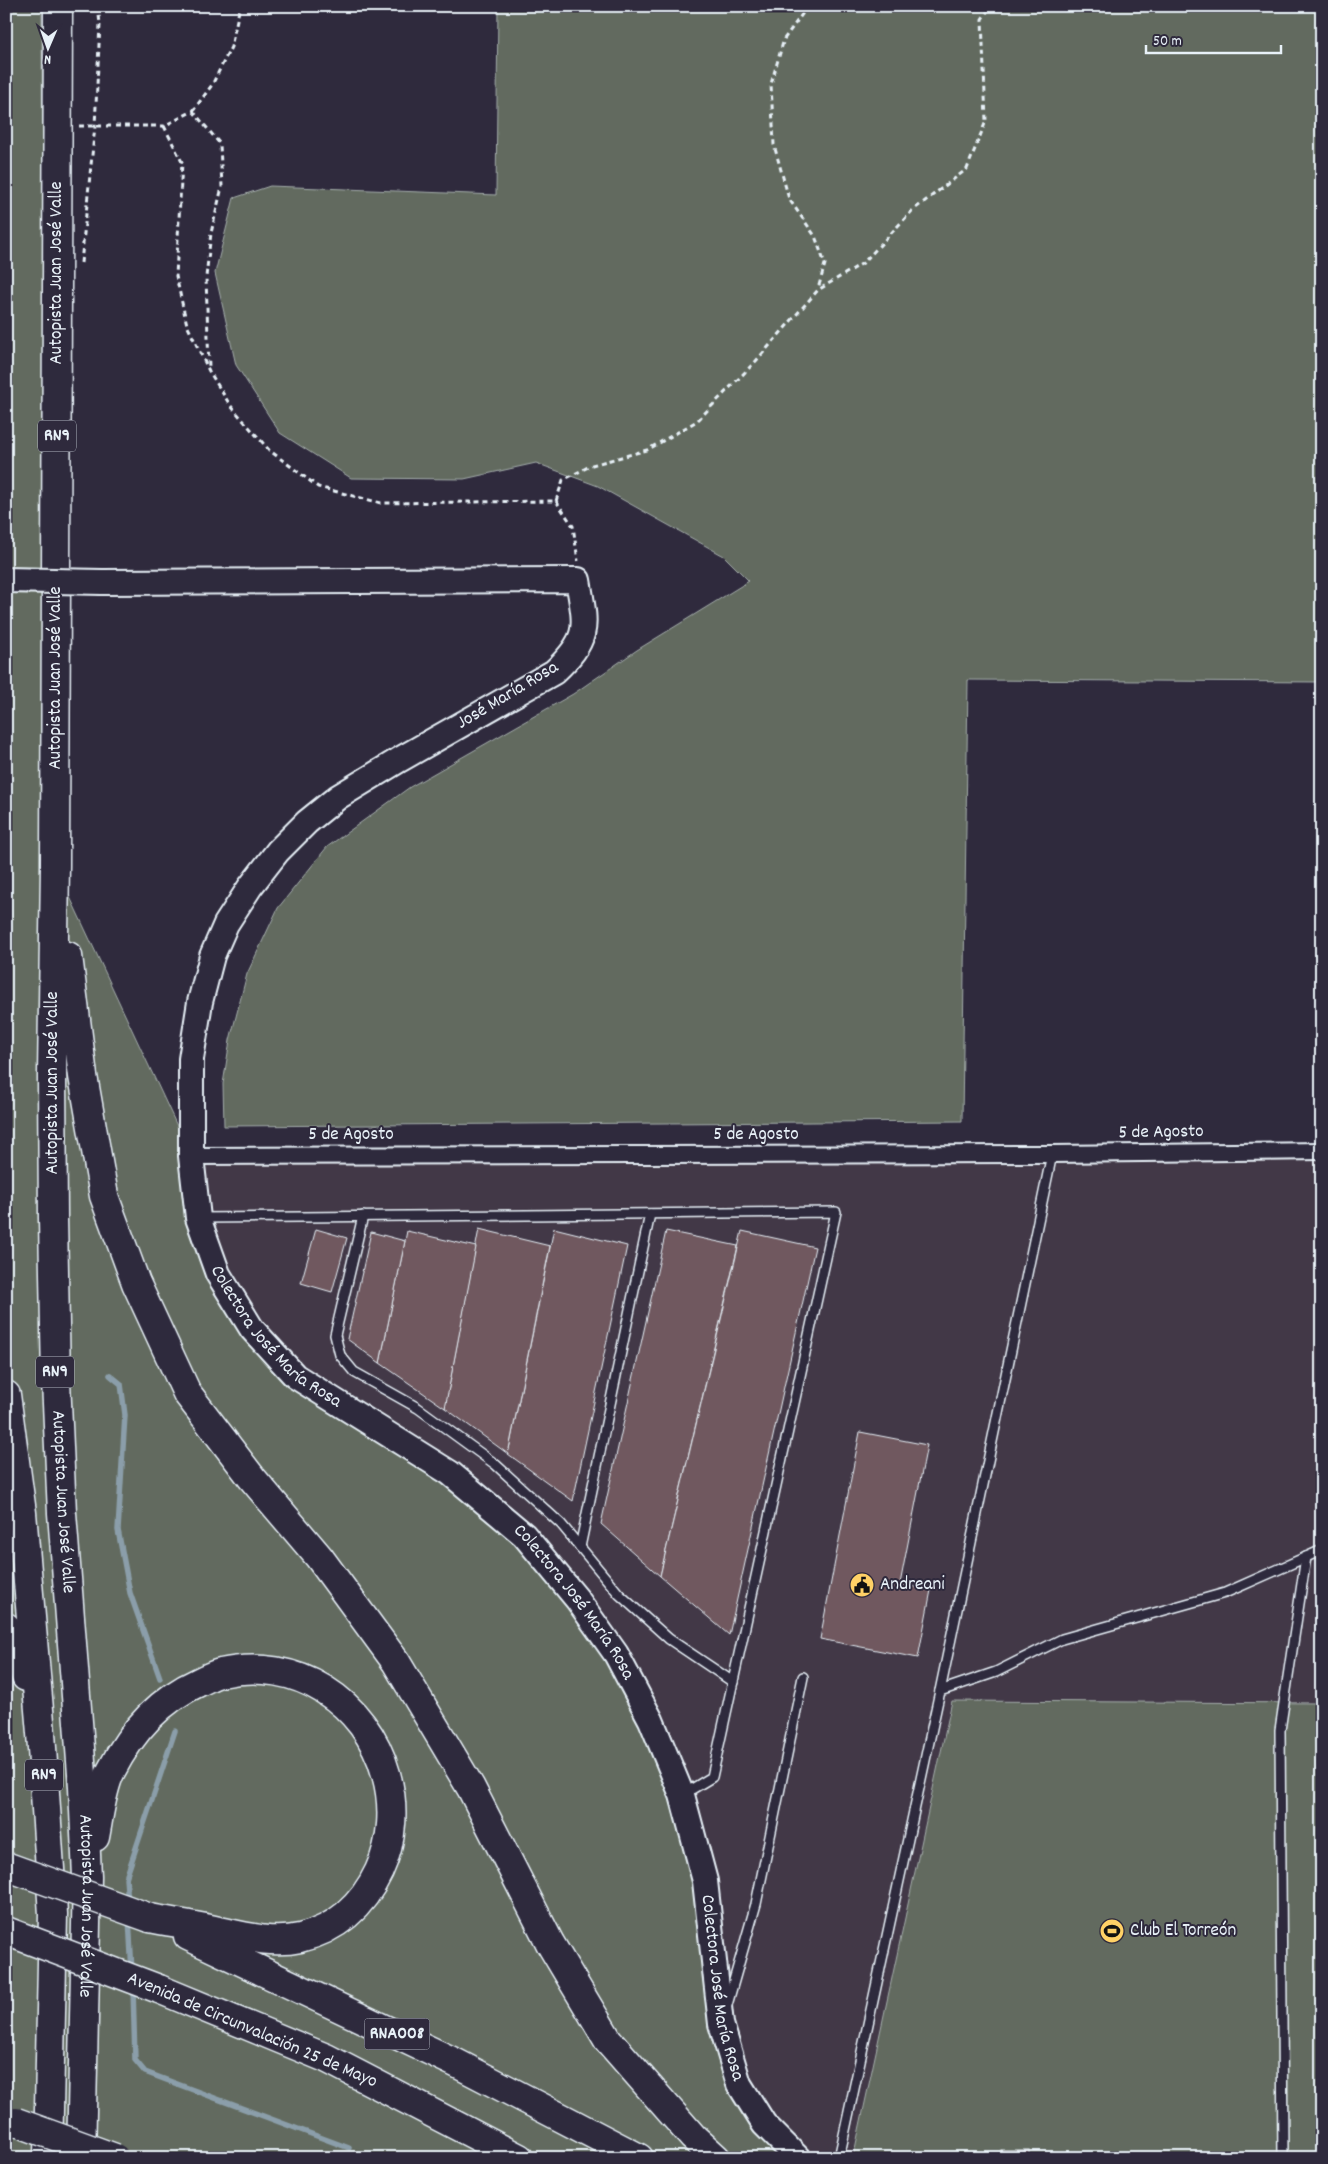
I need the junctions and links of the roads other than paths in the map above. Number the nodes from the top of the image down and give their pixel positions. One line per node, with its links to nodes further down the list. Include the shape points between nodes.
1 (58, 6): 3 (highway, Autopista Juan José Valle / RN9)
2 (6, 580): 6 (main road, José María Rosa, bridge, via 578,580 584,626 572,655 554,672 338,797 284,845 250,887 226,924 212,956 200,1002 191,1059)
3 (56, 865): 21 (highway, Autopista Juan José Valle / RN9, via 52,1086 56,1381 62,1513 84,1787); 31 (highway, via 83,1076 104,1196 136,1283 188,1393 252,1478 319,1557 396,1662 471,1788 550,1943 608,2040 693,2137)
4 (1322, 1151): 5 (street, 5 de Agosto)
5 (1052, 1154): 6 (street, 5 de Agosto); 17 (lane)
6 (191, 1156): 9 (main road, Colectora José María Rosa)
7 (650, 1214): 8 (lane); 11 (lane); 16 (lane, via 836,1212)
8 (363, 1216): 9 (lane); 11 (lane, via 335,1335 340,1355 354,1372 418,1408 496,1464 561,1524)
9 (198, 1218): 19 (main road, Colectora José María Rosa, via 218,1274 237,1306 252,1330 295,1376 450,1473 524,1535 577,1599 616,1654 651,1720)
10 (6, 1395): 18 (highway, Autopista Juan José Valle / RN9, via 22,1513)
11 (580, 1547): 16 (lane, via 620,1594 668,1639)
12 (1322, 1550): 13 (lane)
13 (1306, 1556): 17 (lane, via 1225,1592 1062,1640 996,1672); 34 (lane, via 1280,1730)
14 (6, 1627): 18 (highway, via 27,1678)
15 (803, 1677): 24 (lane, via 756,1904)
16 (733, 1682): 19 (lane, via 712,1777)
17 (940, 1692): 33 (lane)
18 (41, 1733): 26 (highway, Autopista Juan José Valle / RN9, via 53,1914)
19 (682, 1795): 24 (main road, Colectora José María Rosa, via 705,1881)
20 (7, 1867): 22 (highway, RNA008, bridge)
21 (87, 1877): 22 (highway, via 110,1773 129,1741 153,1711 182,1690 220,1673 265,1669 304,1678 338,1698 365,1726 381,1757 391,1792 392,1825 382,1864 372,1885 354,1909 329,1928 299,1938 260,1940); 27 (highway, Autopista Juan José Valle / RN9)
22 (150, 1918): 30 (highway, RNA008, via 456,2063)
23 (6, 1931): 29 (highway, Avenida de Circunvalación 25 de Mayo / RNA008, bridge, via 159,1989 326,2058)
24 (721, 2024): 32 (main road, Colectora José María Rosa, via 739,2084 764,2124)
25 (9, 2119): 28 (highway, bridge)
26 (48, 2158)
27 (81, 2158)
28 (115, 2158)
29 (519, 2158)
30 (639, 2158)
31 (716, 2158)
32 (798, 2158)
33 (839, 2158)
34 (1283, 2158)

